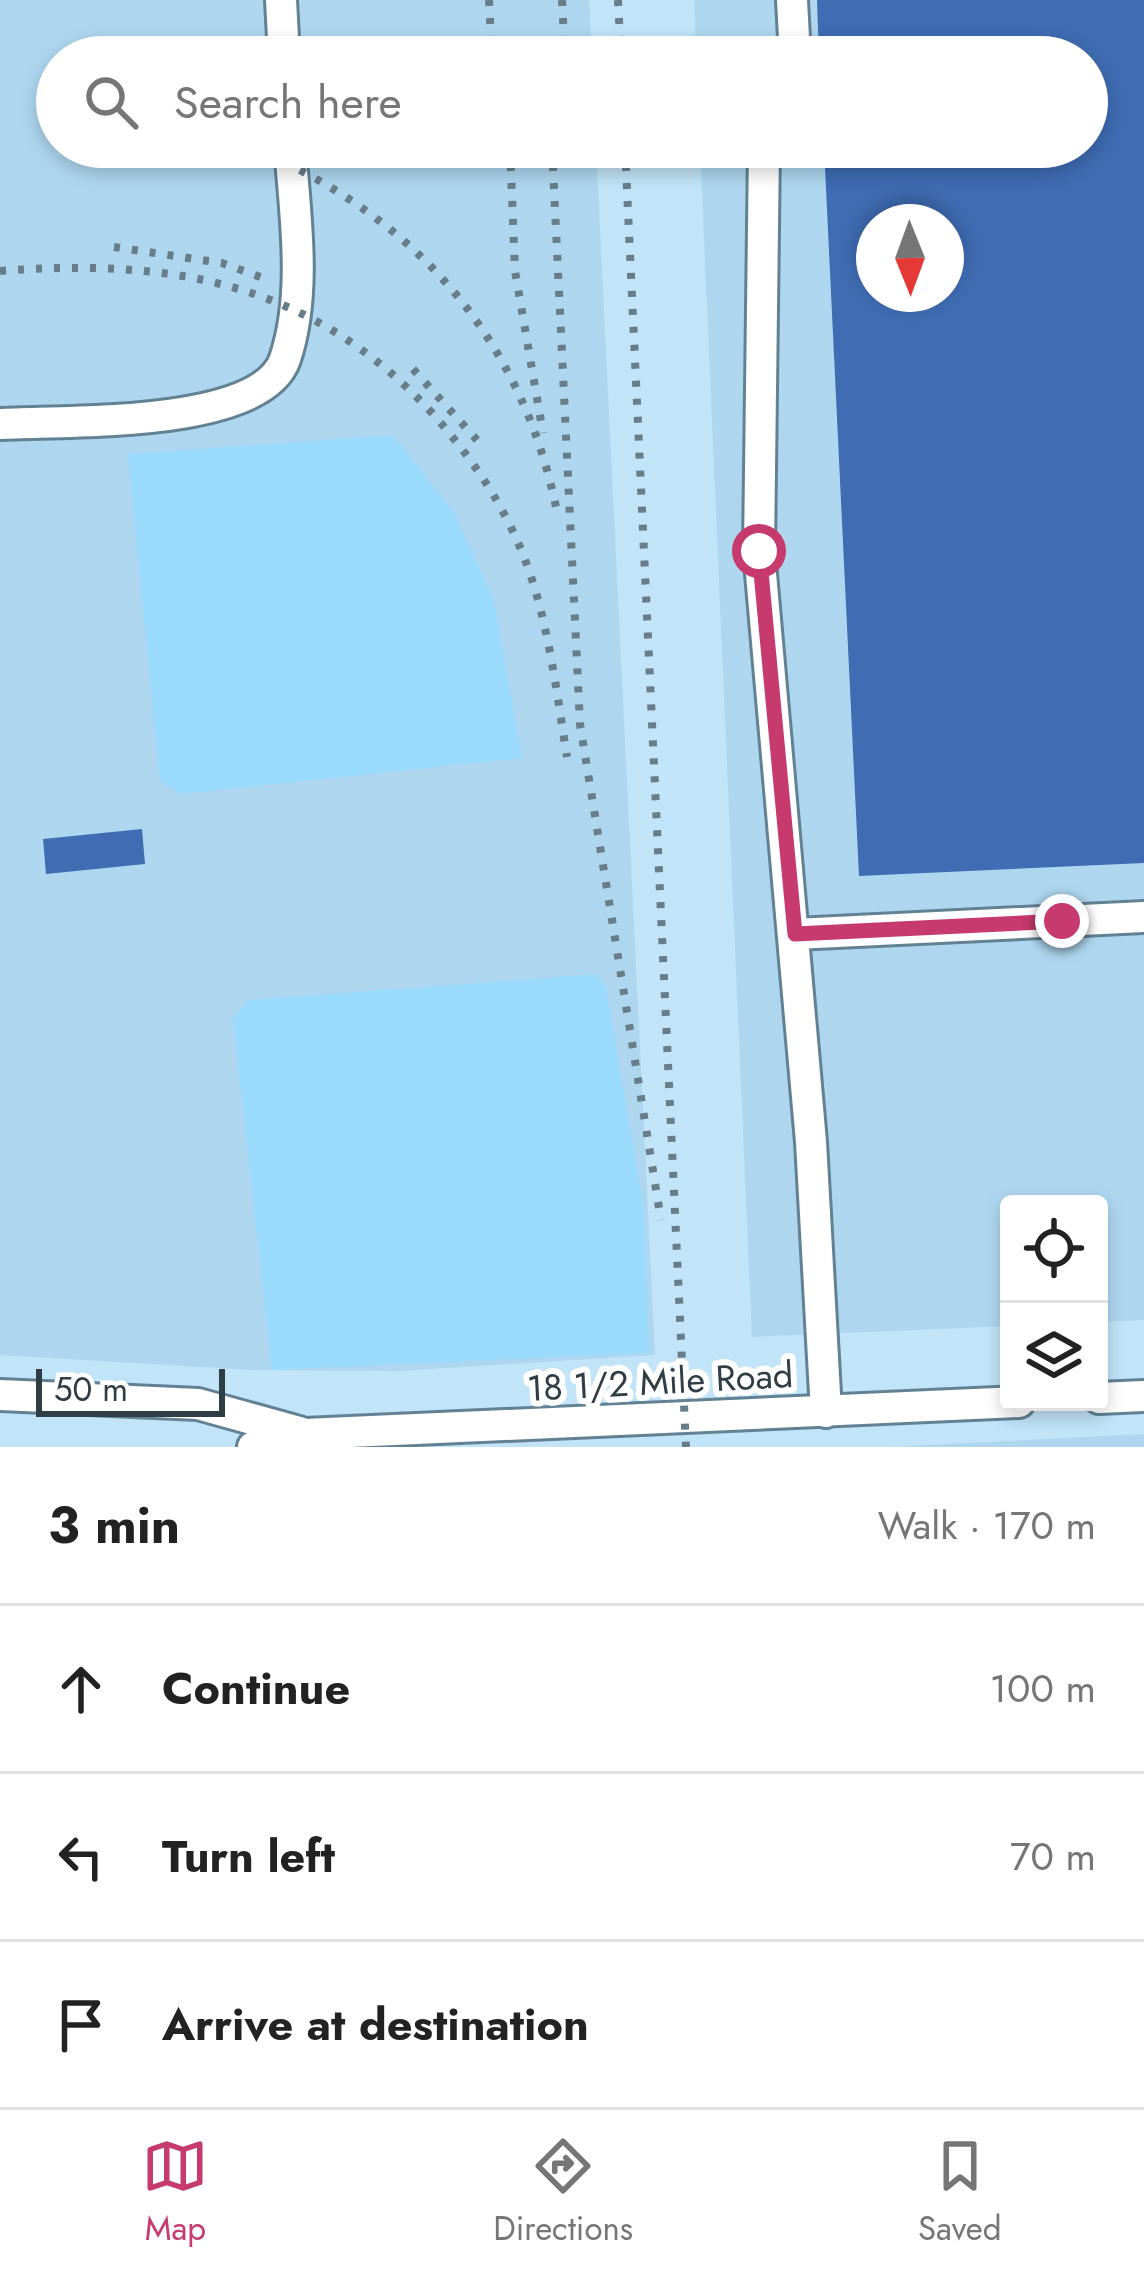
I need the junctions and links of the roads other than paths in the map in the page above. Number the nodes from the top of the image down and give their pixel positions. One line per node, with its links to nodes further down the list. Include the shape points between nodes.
1 (281, 0): 3 (street)
2 (792, 0): 4 (street)
3 (283, 36)
4 (794, 36)
5 (291, 168): 7 (street, via 296,291 285,362 270,383 215,408)
6 (764, 168): 9 (street, via 759,551)
7 (0, 424)
8 (1144, 917): 9 (street)
9 (795, 934): 14 (street)
10 (0, 1395): 15 (street, 18 1/2 Mile Road, via 198,1404)
11 (1144, 1396): 12 (street)
12 (1108, 1398)
13 (1000, 1403): 14 (street, 18 1/2 Mile Road)
14 (826, 1412): 15 (street, 18 1/2 Mile Road)
15 (305, 1434): 16 (street, 18 1/2 Mile Road)
16 (253, 1447)

